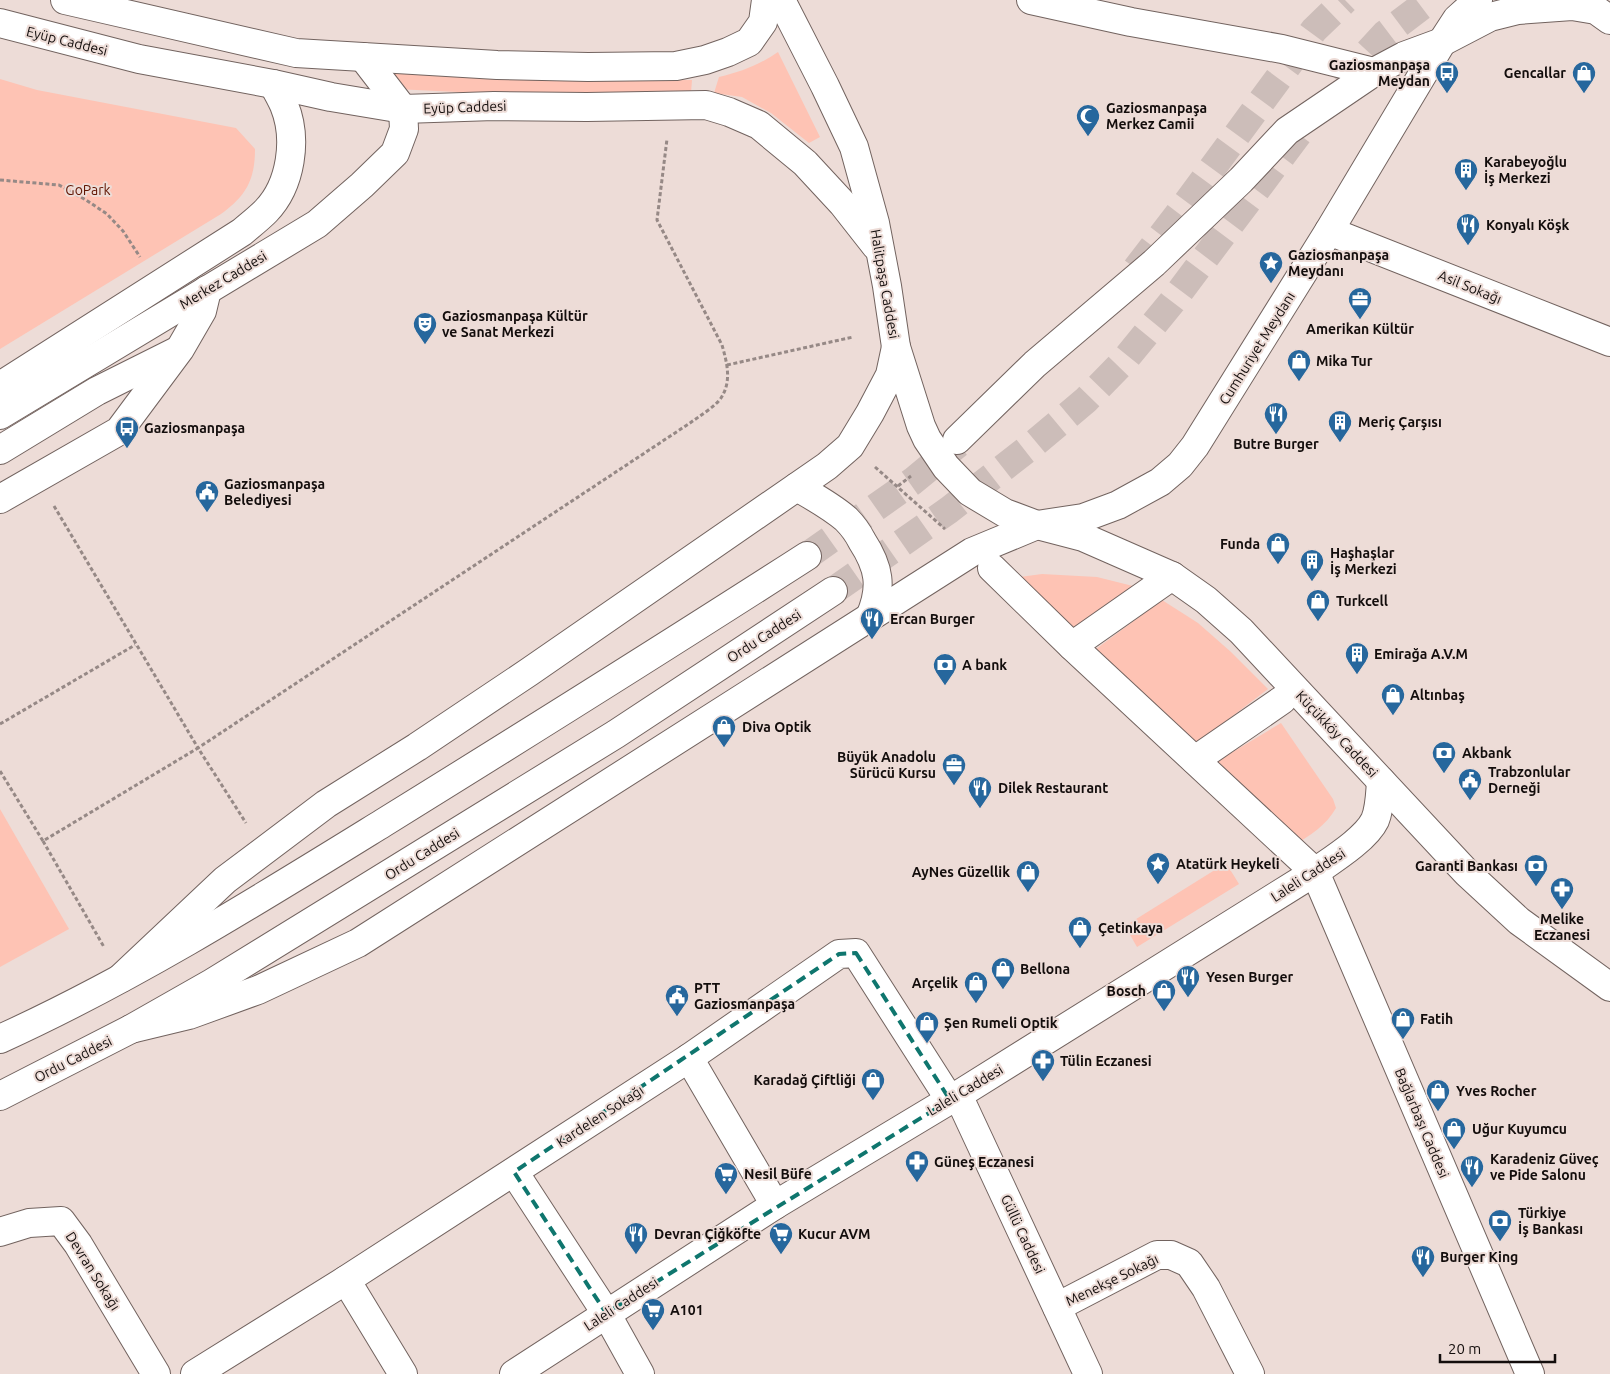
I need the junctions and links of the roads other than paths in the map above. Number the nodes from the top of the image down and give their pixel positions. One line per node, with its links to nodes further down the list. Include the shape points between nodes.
1 (65, 0): 10 (main road, via 296,53)
2 (766, 0): 10 (main road, via 763,22 749,42 705,60 676,66 497,65)
3 (781, 0): 15 (main road, Halitpaşa Caddesi, via 854,147)
4 (1031, 0): 11 (main road, via 1282,49)
5 (1478, 0): 6 (main road, Cumhuriyet Meydanı)
6 (1460, 10): 9 (main road, Cumhuriyet Meydanı)
7 (1610, 20): 9 (main road, via 1596,10 1572,6 1518,10 1490,17)
8 (0, 23): 12 (main road, Eyüp Caddesi, via 139,59)
9 (1442, 42): 11 (main road, via 1404,56); 14 (main road, Cumhuriyet Meydanı)
10 (364, 57): 13 (main road)
11 (1374, 72): 22 (main road, via 1288,131 1154,263 1035,364)
12 (273, 84): 13 (main road, Eyüp Caddesi); 20 (main road, via 287,114 291,151 283,187 266,210 242,232)
13 (402, 109): 15 (main road, Eyüp Caddesi, via 706,105 759,125 805,163); 16 (main road, Merkez Caddesi, via 404,129 395,153 362,185 316,224)
14 (1330, 231): 17 (main road, Asil Sokağı); 26 (main road, Cumhuriyet Meydanı, via 1180,465 1160,482 1118,505 1082,518)
15 (881, 252): 18 (main road, Halitpaşa Caddesi)
16 (207, 290): 19 (main road, via 202,311); 21 (main road, Merkez Caddesi)
17 (1610, 342)
18 (896, 347): 24 (main road, via 890,375 850,446); 26 (main road, Halitpaşa Caddesi, via 921,426 946,467 970,492 988,504)
19 (180, 349): 23 (main road, via 97,392); 25 (main road, via 119,431)
20 (0, 386)
21 (0, 415)
22 (957, 440)
23 (0, 450)
24 (797, 487): 31 (main road, via 847,520 871,554 878,571 878,588); 37 (main road, via 433,736 326,804 225,880)
25 (0, 499)
26 (1037, 525): 29 (main road, Küçükköy Caddesi, via 1083,536); 31 (main road, Cumhuriyet Meydanı, via 972,552)
27 (808, 556): 37 (main road, via 279,888)
28 (992, 568): 32 (main road)
29 (1172, 576): 32 (main road); 35 (main road, Küçükköy Caddesi, via 1241,631)
30 (833, 591): 39 (main road, Ordu Caddesi, via 616,734 212,983)
31 (870, 616): 39 (main road, Cumhuriyet Meydanı, via 358,943 258,990 189,1015)
32 (1072, 646): 34 (main road)
33 (1282, 700): 34 (main road)
34 (1194, 760): 36 (main road)
35 (1381, 781): 36 (main road, Laleli Caddesi, via 1374,821 1354,844); 38 (main road, Küçükköy Caddesi, via 1467,873 1519,921)
36 (1315, 872): 43 (main road, Laleli Caddesi); 57 (main road, Bağlarbaşı Caddesi)
37 (122, 978): 40 (main road)
38 (1610, 986)
39 (131, 1029): 42 (main road, Ordu Caddesi)
40 (0, 1039)
41 (689, 1058): 43 (main road, Kardelen Sokağı, via 839,954 856,953); 44 (main road, Kardelen Sokağı); 45 (main road)
42 (0, 1096)
43 (954, 1098): 45 (main road, Laleli Caddesi); 48 (main road, Güllü Caddesi)
44 (514, 1172): 47 (main road, Kardelen Sokağı); 49 (main road)
45 (775, 1205): 49 (main road, Laleli Caddesi)
46 (0, 1232): 51 (main road, Devran Sokağı, via 29,1223 60,1221 78,1244)
47 (346, 1280): 52 (main road, Kardelen Sokağı); 53 (main road)
48 (1058, 1307): 50 (main road, Güllü Caddesi); 56 (main road, Menekşe Sokağı, via 1157,1255 1171,1255 1189,1263 1206,1288)
49 (606, 1313): 54 (main road, Laleli Caddesi); 55 (main road)
50 (1082, 1372)
51 (156, 1374)
52 (195, 1374)
53 (403, 1374)
54 (514, 1374)
55 (640, 1374)
56 (1250, 1374)
57 (1530, 1374)

